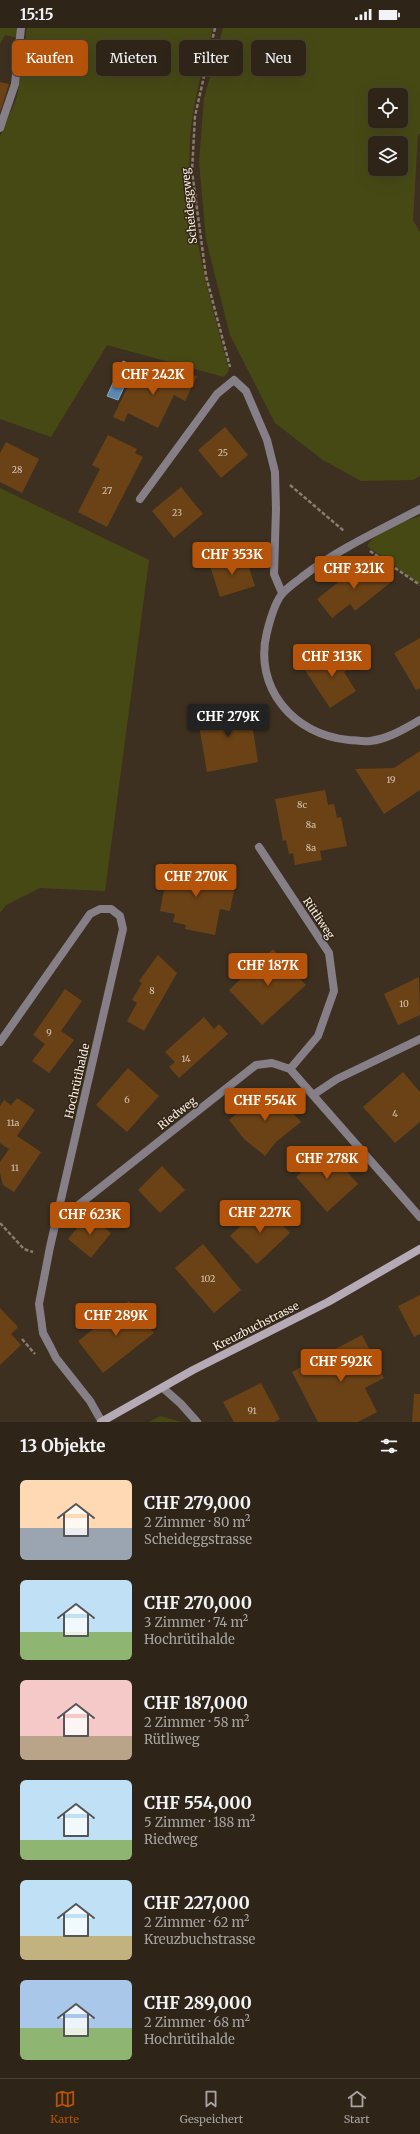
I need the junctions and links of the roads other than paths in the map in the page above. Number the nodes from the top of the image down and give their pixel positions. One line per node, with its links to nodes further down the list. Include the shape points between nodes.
1 (21, 28): 2 (street, via 15,84)
2 (0, 128)
3 (140, 499): 5 (street, via 217,394 234,380 246,391 267,440 273,465 276,509 274,574)
4 (420, 509): 5 (street, via 316,566)
5 (282, 593): 6 (street, via 265,641 266,669 271,688 283,709 319,733 339,739 369,742 394,734)
6 (420, 720)
7 (258, 847): 10 (street, Rütliweg, via 329,953 334,990 318,1036)
8 (420, 1039): 11 (street, via 337,1079)
9 (0, 1042): 13 (street, Hochrütihalde, via 90,914 100,909 112,908 120,916 123,929)
10 (290, 1069): 11 (street); 13 (street, Riedweg, via 272,1063 256,1065)
11 (313, 1095): 12 (street)
12 (420, 1217)
13 (57, 1222): 16 (street, Hochrütihalde, via 39,1304 43,1333 56,1358 90,1401)
14 (420, 1249): 15 (street, Kreuzbuchstrasse, via 328,1302)
15 (162, 1388): 16 (street, Kreuzbuchstrasse); 17 (street)
16 (101, 1422)
17 (197, 1422)

